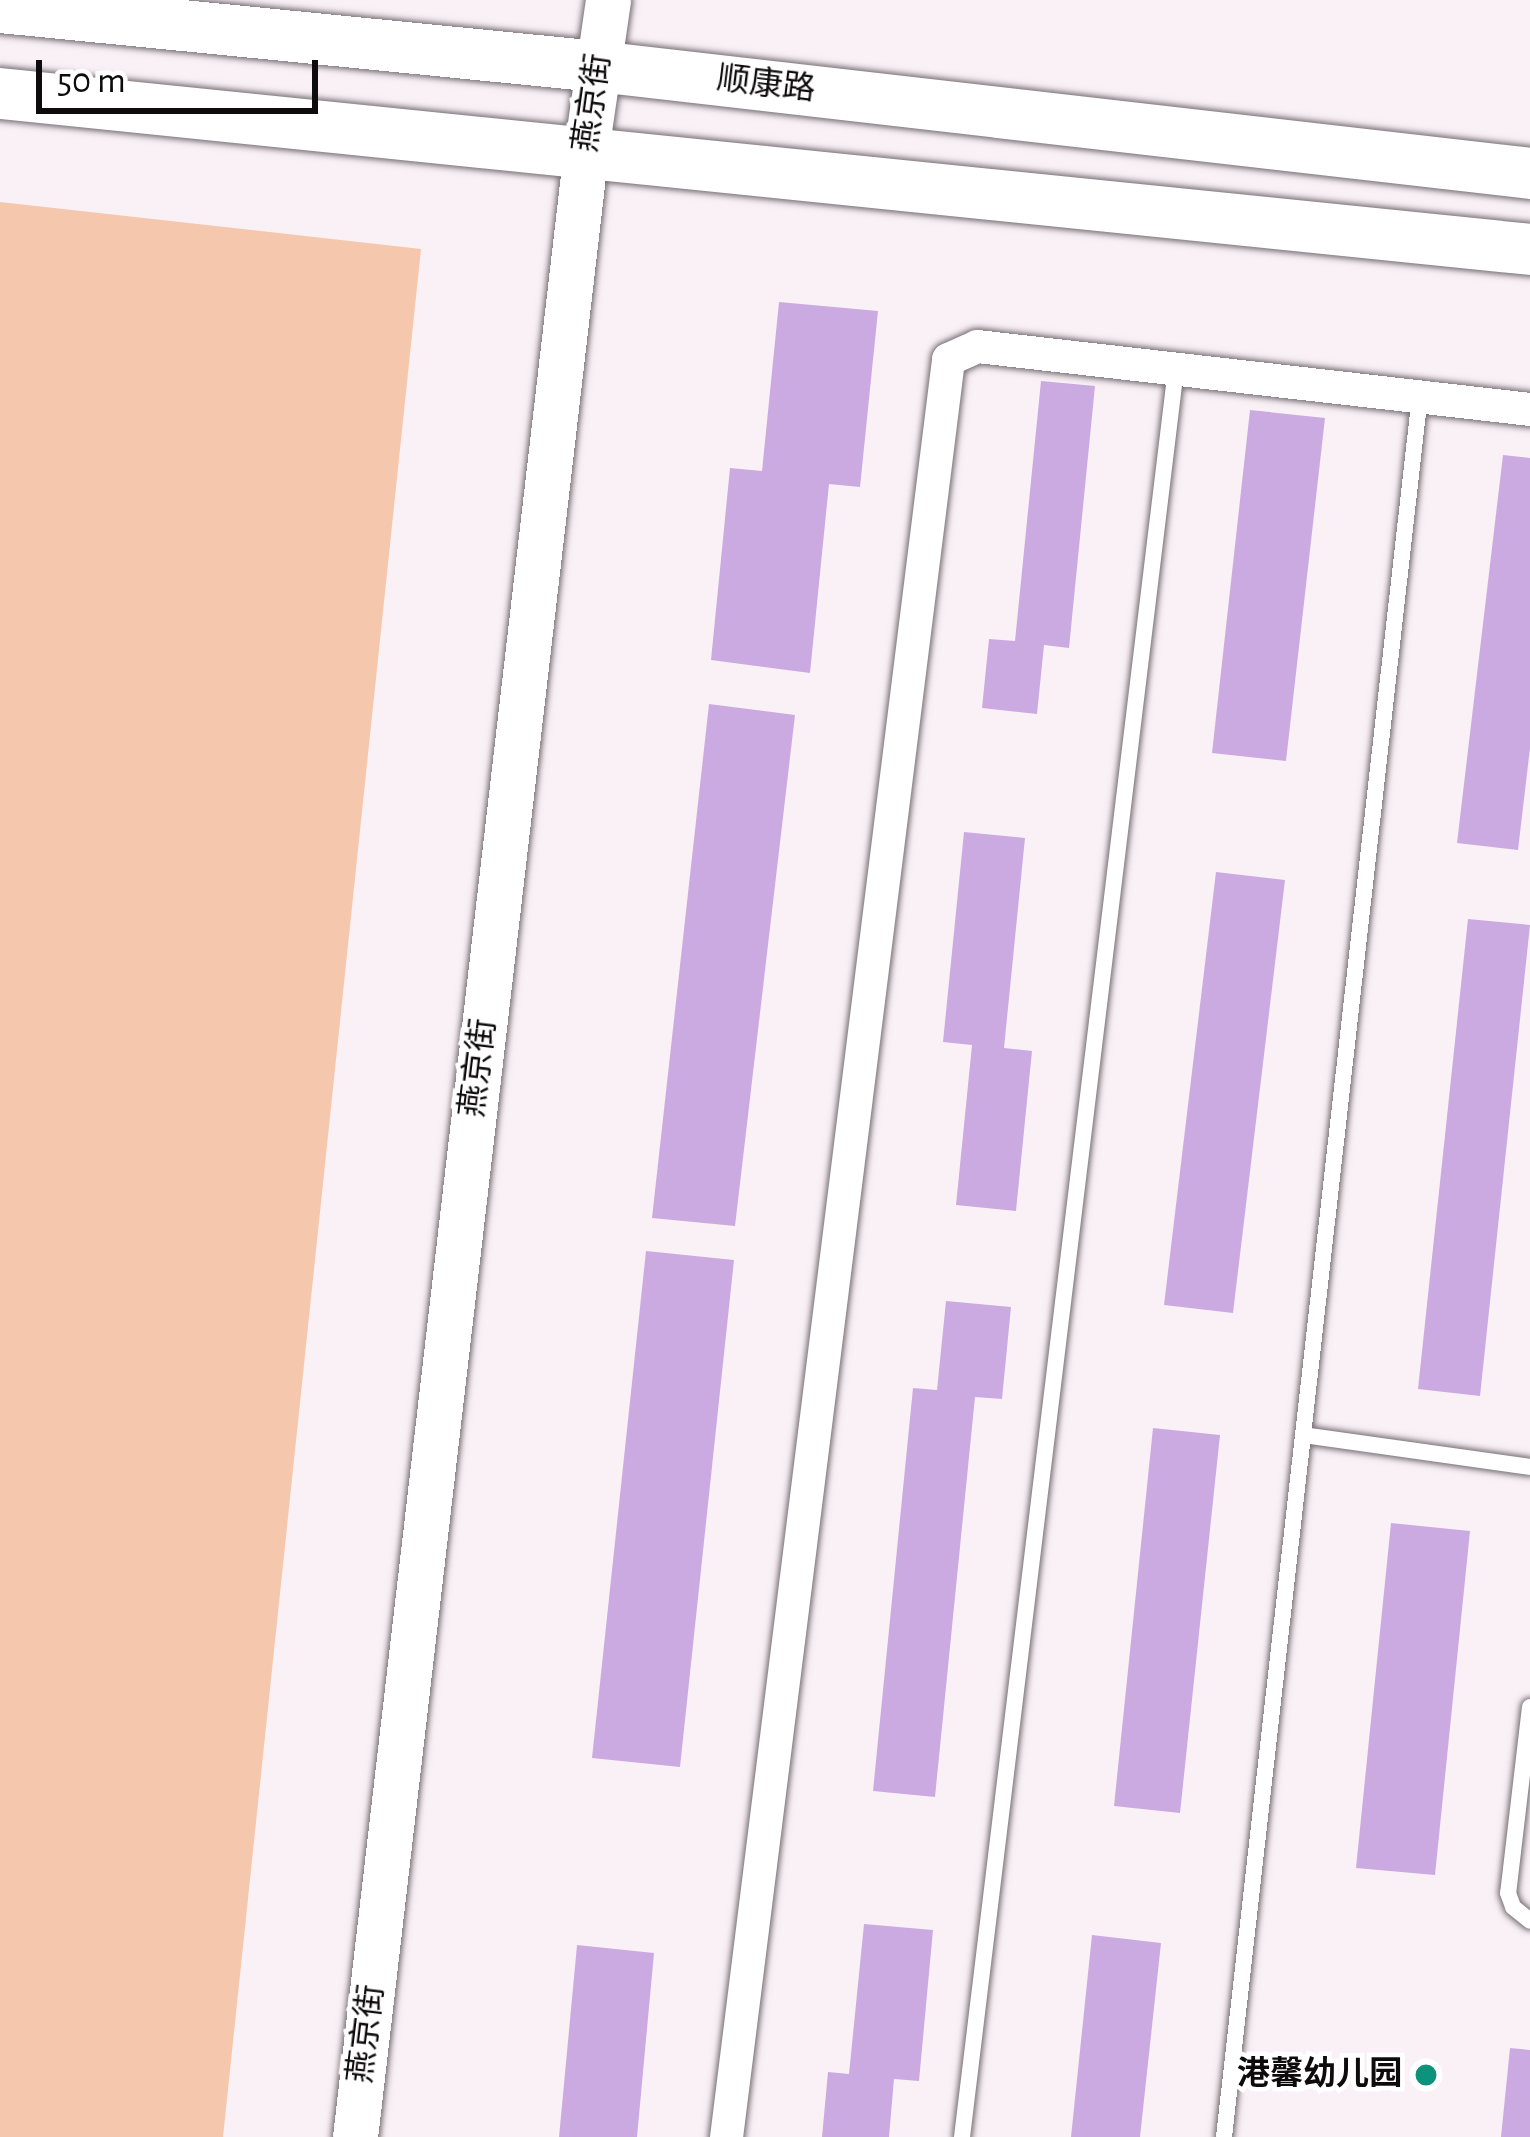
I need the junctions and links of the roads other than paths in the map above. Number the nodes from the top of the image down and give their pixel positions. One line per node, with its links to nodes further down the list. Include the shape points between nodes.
1 (608, 0): 3 (main road, 燕京街)
2 (0, 7): 3 (main road, 顺康路)
3 (597, 66): 5 (main road, 燕京街); 6 (main road, 顺康路)
4 (0, 93): 5 (main road)
5 (586, 151): 7 (main road); 15 (main road, 燕京街)
6 (1530, 173)
7 (1530, 248)
8 (1176, 368): 9 (street); 16 (street, via 977,346 948,358); 17 (lane)
9 (1420, 396): 10 (street); 11 (lane)
10 (1530, 409)
11 (1303, 1435): 12 (lane); 18 (lane)
12 (1529, 1461)
13 (1530, 1707): 14 (lane, via 1508,1893)
14 (1530, 1921)
15 (355, 2137)
16 (726, 2137)
17 (962, 2137)
18 (1224, 2137)

